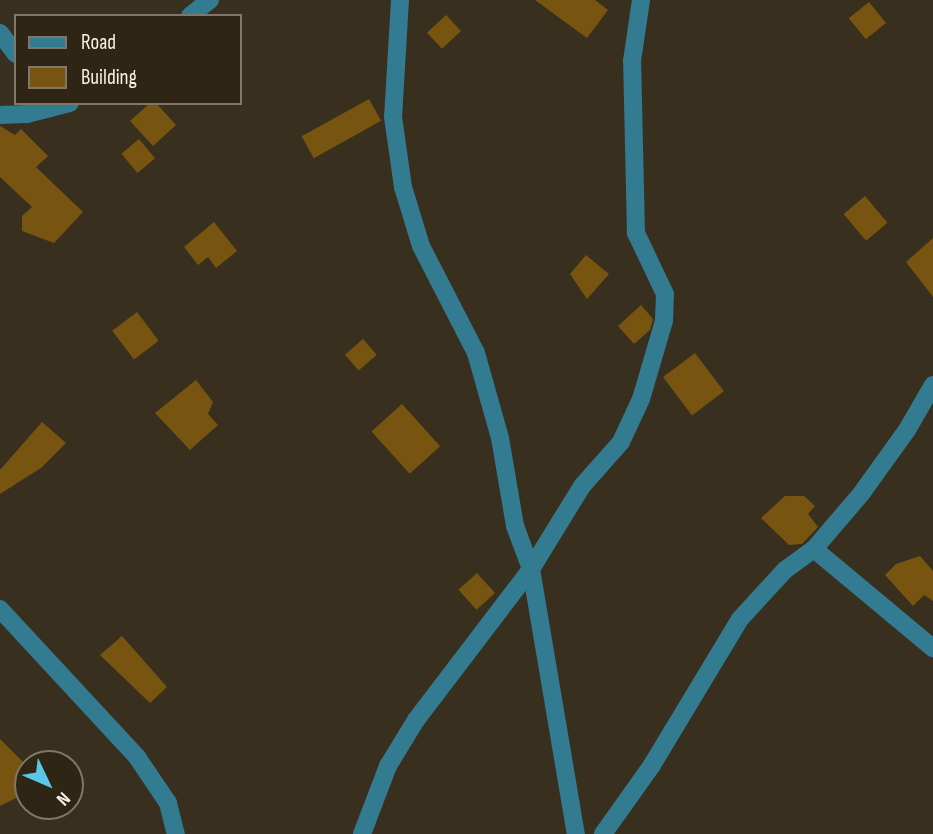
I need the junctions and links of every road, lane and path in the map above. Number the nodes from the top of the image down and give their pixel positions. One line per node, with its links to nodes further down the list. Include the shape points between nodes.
1 (210, 0): 4 (street)
2 (400, 0): 11 (street, via 393,117 403,187 421,246 476,354 500,438 515,526)
3 (641, 0): 11 (street, via 632,61 636,233 665,294 664,321 641,399 621,442 582,486)
4 (192, 14)
5 (0, 33): 6 (street)
6 (14, 51)
7 (61, 105): 8 (street)
8 (0, 115)
9 (933, 385): 10 (street, via 888,459)
10 (814, 550): 13 (street); 17 (street, via 785,570 740,620 652,765)
11 (531, 569): 15 (street, via 387,766); 16 (street)
12 (0, 609): 14 (street, via 136,757 168,803)
13 (933, 648)
14 (176, 834)
15 (362, 834)
16 (576, 834)
17 (603, 834)

